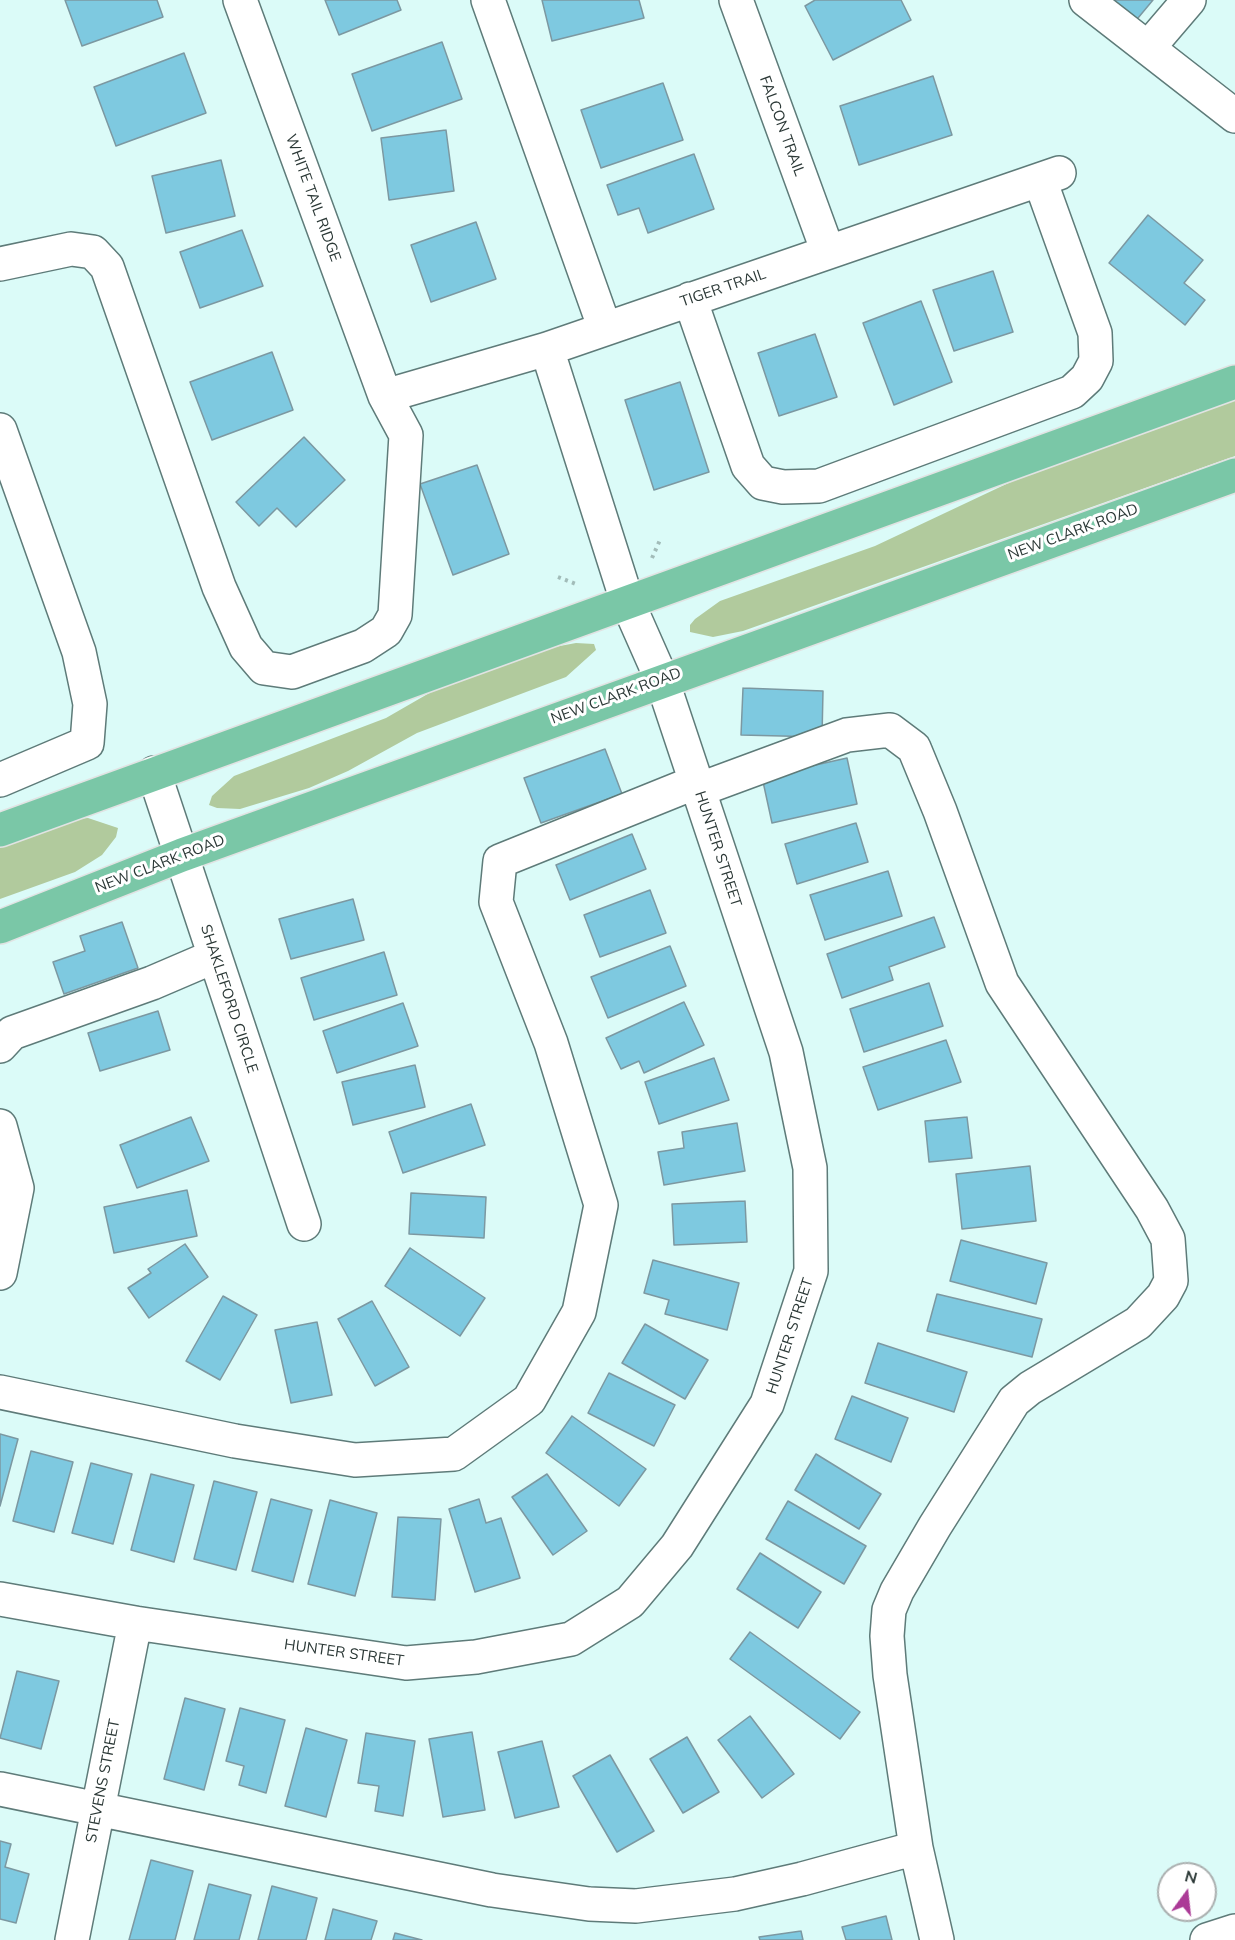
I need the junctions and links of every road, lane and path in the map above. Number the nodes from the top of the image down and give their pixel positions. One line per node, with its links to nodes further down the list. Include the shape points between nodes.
1 (240, 0): 14 (street, WHITE TAIL RIDGE)
2 (488, 0): 11 (street)
3 (736, 0): 8 (street, FALCON TRAIL)
4 (1086, 0): 6 (street)
5 (1189, 0): 6 (street)
6 (1148, 48): 7 (street)
7 (1235, 116)
8 (828, 252): 10 (street, TIGER TRAIL); 10 (street, TIGER TRAIL, via 1050,176 1095,333 1096,361 1087,378 1072,392 819,486 783,487 763,483 748,466)
9 (0, 264): 14 (street, WHITE TAIL RIDGE, via 71,249 93,252 107,267 219,587 246,647 264,668 292,672 363,646 386,631 395,615 406,435)
10 (690, 299): 11 (street, TIGER TRAIL)
11 (605, 329): 12 (street, TIGER TRAIL)
12 (547, 349): 14 (street, TIGER TRAIL); 21 (street, HUNTER STREET)
13 (1235, 382): 21 (main road)
14 (385, 396)
15 (0, 430): 24 (street, via 79,652 90,704 87,742)
16 (1235, 475): 22 (main road, NEW CLARK ROAD)
17 (660, 540): 18 (path)
18 (652, 558)
19 (558, 577): 20 (path)
20 (576, 584)
21 (627, 602): 22 (street, HUNTER STREET); 23 (main road)
22 (662, 680): 25 (street, HUNTER STREET); 27 (main road, NEW CLARK ROAD)
23 (154, 773): 26 (main road); 27 (street, SHAKLEFORD CIRCLE)
24 (0, 780)
25 (697, 786): 34 (street, via 500,861 496,902 551,1043 601,1205 579,1312 529,1400 454,1454 355,1460 235,1441); 36 (street, HUNTER STREET, via 786,1052 810,1168 811,1271 767,1404 677,1546 630,1602 571,1638 476,1657 406,1663); 39 (street, via 847,735 890,730 914,748 1002,983 1168,1239 1171,1281 1163,1296 1138,1323 1014,1401 935,1526 889,1610 886,1636 890,1675)
26 (0, 830)
27 (182, 855): 28 (main road, NEW CLARK ROAD); 29 (street, SHAKLEFORD CIRCLE)
28 (0, 927)
29 (215, 956): 30 (street, via 12,1033); 32 (street, SHAKLEFORD CIRCLE)
30 (0, 1046)
31 (0, 1126): 33 (street, via 17,1188)
32 (304, 1224)
33 (0, 1273)
34 (0, 1392)
35 (0, 1599): 36 (street, HUNTER STREET)
36 (135, 1623): 38 (street, STEVENS STREET)
37 (0, 1789): 38 (street)
38 (98, 1808): 39 (street, via 492,1890 589,1904 636,1906 735,1894); 41 (street, STEVENS STREET)
39 (916, 1848): 42 (street)
40 (1235, 1930): 43 (street)
41 (72, 1940)
42 (937, 1940)
43 (1207, 1940)

